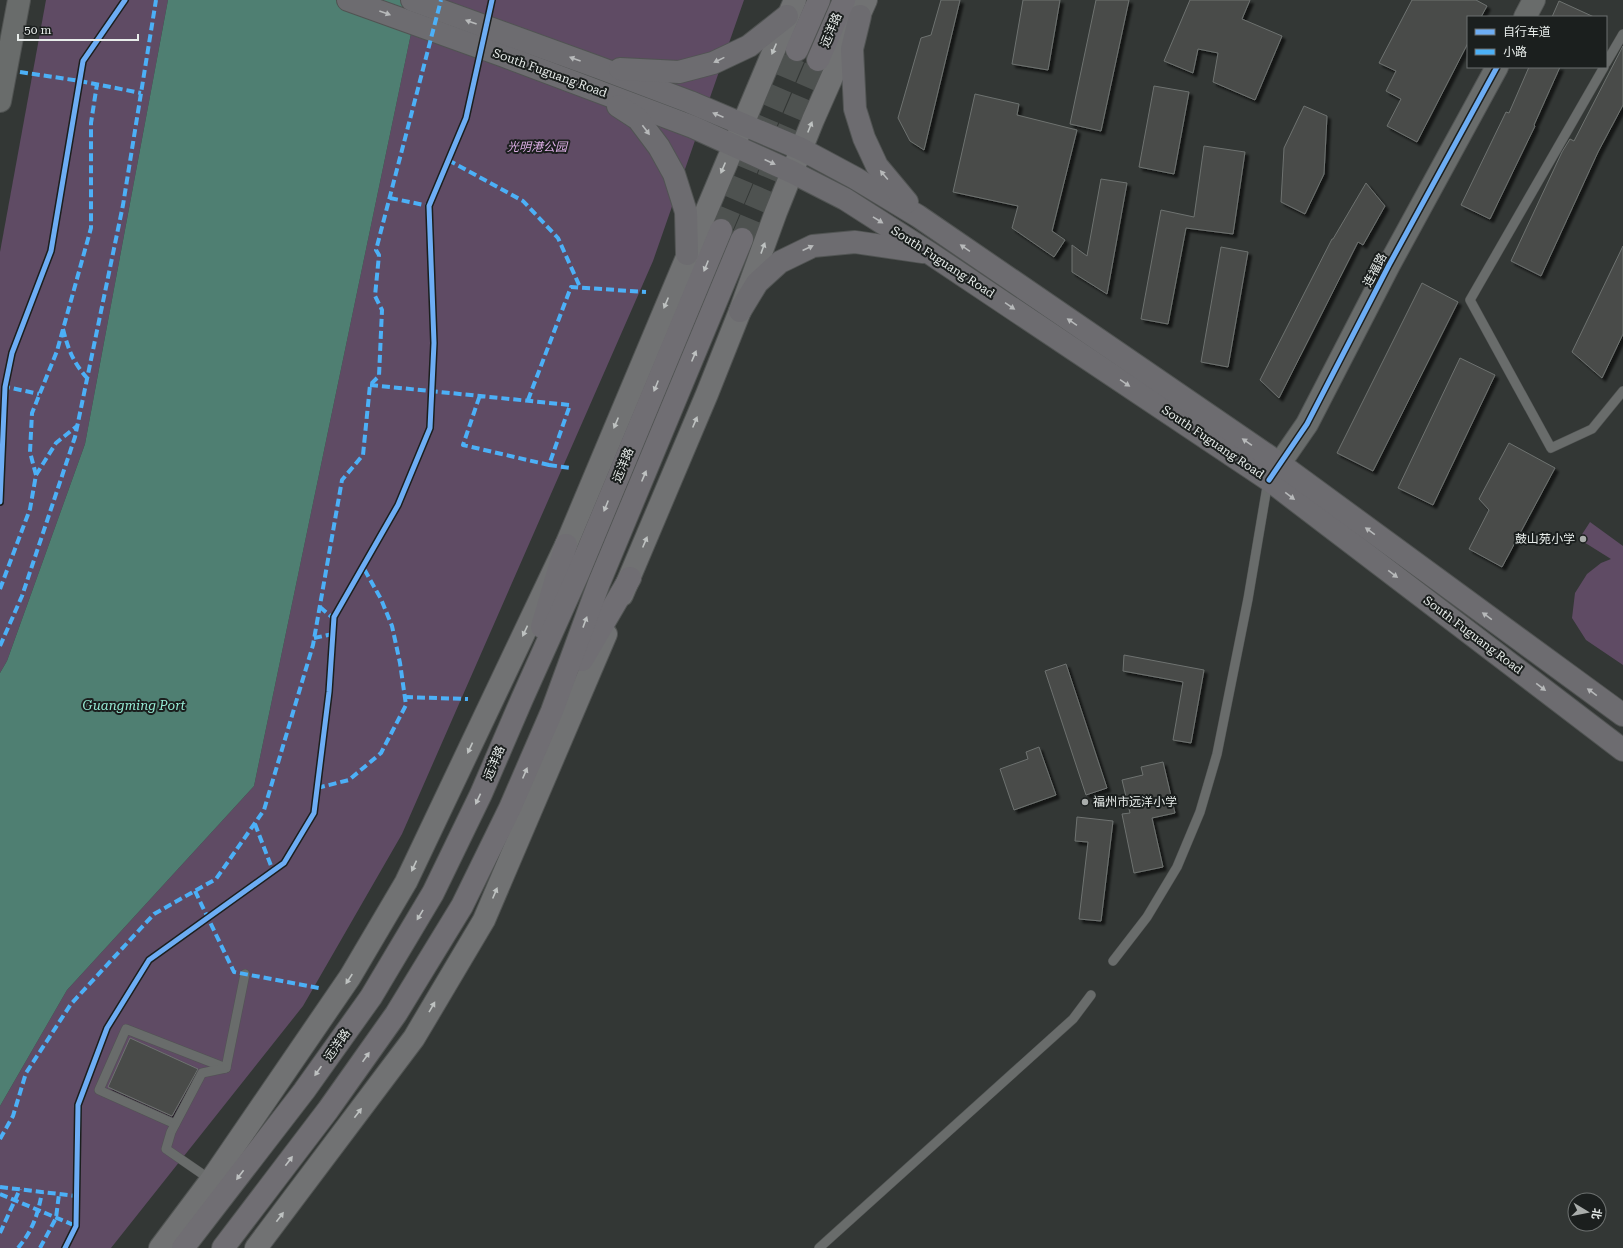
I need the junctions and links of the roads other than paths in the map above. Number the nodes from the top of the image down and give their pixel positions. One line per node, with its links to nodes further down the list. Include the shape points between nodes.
1 (19, 0): 18 (street)
2 (348, 0): 17 (main road, South Fuguang Road, one-way to 17)
3 (412, 0): 14 (main road, South Fuguang Road, one-way to 3)
4 (819, 0): 11 (highway, 远洋路)
5 (844, 0): 12 (highway, 远洋路)
6 (1534, 0): 9 (street)
7 (791, 8): 14 (main road, one-way to 14, via 749,46 712,63 679,72); 19 (main road, one-way to 19)
8 (863, 8): 21 (main road, one-way to 8); 23 (main road, one-way to 8, via 877,166 864,138 855,109 852,49)
9 (1526, 16)
10 (1623, 34): 13 (lane)
11 (797, 50)
12 (818, 60)
13 (1607, 61)
14 (600, 68): 19 (main road, South Fuguang Road, one-way to 14, via 690,102)
15 (1496, 68): 30 (street, 连福路, via 1306,424)
16 (1603, 68): 29 (lane, via 1470,300 1551,448 1592,429)
17 (594, 89): 20 (main road, South Fuguang Road, via 684,123); 26 (main road, one-way to 26, via 638,119 659,147 674,174 686,212)
18 (0, 101)
19 (741, 125): 20 (main road); 21 (main road, South Fuguang Road)
20 (733, 145): 22 (main road, South Fuguang Road, one-way to 22); 26 (main road, one-way to 26)
21 (801, 149): 22 (main road); 23 (main road, South Fuguang Road)
22 (792, 172): 27 (main road, South Fuguang Road, one-way to 27, via 845,199); 28 (main road, one-way to 22)
23 (918, 216): 30 (main road, South Fuguang Road, one-way to 23)
24 (721, 230): 33 (highway, 远洋路, one-way to 33, via 578,574)
25 (742, 239): 34 (highway, 远洋路, one-way to 25, via 599,583)
26 (687, 254): 31 (main road, one-way to 31)
27 (932, 254): 28 (main road, one-way to 27, via 757,283 780,262 813,246 855,242); 30 (main road, South Fuguang Road, one-way to 30)
28 (740, 311): 32 (main road, one-way to 28)
29 (1623, 391)
30 (1274, 472): 35 (main road, South Fuguang Road, one-way to 30); 36 (main road, South Fuguang Road, one-way to 36); 37 (lane, via 1220,738 1200,812 1177,867 1146,917)
31 (566, 545): 33 (highway); 42 (main road, one-way to 42, via 406,882 350,977)
32 (630, 578): 34 (highway); 46 (main road, one-way to 32, via 414,1038 484,920)
33 (522, 699): 44 (highway, 远洋路, one-way to 44, via 481,794 433,893 371,997 304,1090)
34 (552, 711): 45 (highway, 远洋路, one-way to 34, via 328,1110 396,1014 462,906 510,808)
35 (1623, 715)
36 (1623, 750)
37 (1113, 961)
38 (245, 974): 40 (lane)
39 (1090, 995): 47 (lane, via 1073,1019)
40 (226, 1068): 41 (lane, via 202,1073); 41 (lane, via 126,1029 99,1090)
41 (175, 1124): 42 (lane, via 166,1149)
42 (211, 1180): 43 (main road)
43 (160, 1248)
44 (183, 1248)
45 (223, 1248)
46 (256, 1248)
47 (819, 1248)

